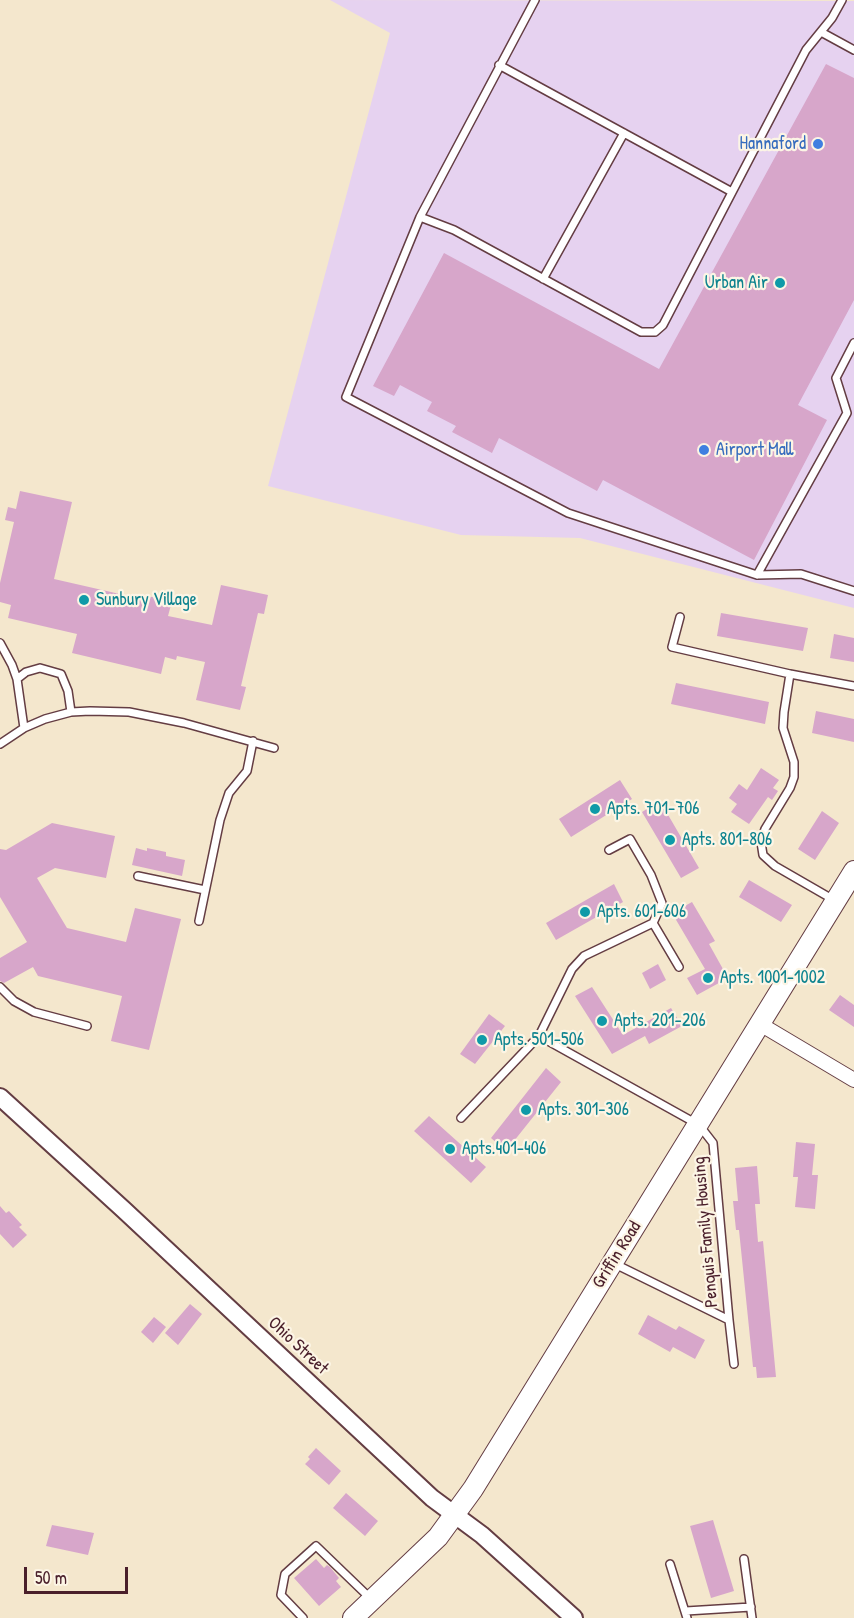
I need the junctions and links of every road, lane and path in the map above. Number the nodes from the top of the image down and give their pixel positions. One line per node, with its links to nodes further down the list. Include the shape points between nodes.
1 (535, 0): 5 (lane)
2 (842, 0): 3 (lane)
3 (821, 32): 4 (lane); 7 (lane, via 806,50)
4 (854, 50)
5 (499, 65): 6 (lane); 8 (lane)
6 (624, 133): 7 (lane); 9 (lane)
7 (732, 192): 9 (lane, via 663,325 655,332 641,332)
8 (420, 217): 9 (lane, via 454,230); 11 (lane, via 346,397 568,513)
9 (543, 279)
10 (854, 343): 11 (lane, via 836,378 847,413)
11 (757, 575): 12 (lane, via 801,574)
12 (854, 591)
13 (680, 617): 15 (lane, via 672,647)
14 (0, 643): 16 (lane)
15 (790, 674): 17 (lane); 27 (lane, via 783,728 794,762 794,777 765,829 763,855)
16 (17, 680): 18 (lane, via 40,668 61,674); 19 (lane)
17 (854, 686)
18 (71, 712): 19 (lane); 20 (lane, via 129,712)
19 (24, 728): 21 (lane)
20 (253, 741): 22 (lane); 26 (lane, via 246,771 229,793 219,820)
21 (0, 744)
22 (274, 748)
23 (609, 850): 29 (lane, via 630,839 663,903)
24 (854, 871): 27 (main road, Griffin Road)
25 (138, 876): 26 (lane)
26 (205, 890): 28 (lane)
27 (836, 901): 32 (main road, Griffin Road)
28 (199, 921)
29 (652, 923): 30 (lane); 34 (lane, via 584,956 572,969)
30 (679, 968)
31 (0, 987): 33 (lane, via 34,1012)
32 (760, 1024): 35 (street); 38 (main road, Griffin Road)
33 (87, 1026)
34 (539, 1036): 37 (lane); 38 (lane)
35 (854, 1080)
36 (0, 1097): 42 (street, Ohio Street, via 432,1498)
37 (461, 1118)
38 (699, 1125): 39 (main road, Griffin Road); 40 (lane, Penquis Family Housing, via 713,1143)
39 (613, 1263): 40 (lane, Penquis Family Housing); 42 (main road, Griffin Road)
40 (729, 1320): 41 (lane)
41 (734, 1364)
42 (456, 1515): 45 (main road, Griffin Road); 50 (street, Ohio Street)
43 (744, 1559): 46 (lane)
44 (670, 1564): 47 (lane)
45 (372, 1600): 48 (lane, via 316,1546 285,1574 281,1595); 49 (main road, Griffin Road)
46 (751, 1607): 47 (lane); 51 (lane)
47 (687, 1615)
48 (303, 1618)
49 (353, 1618)
50 (574, 1618)
51 (752, 1618)

